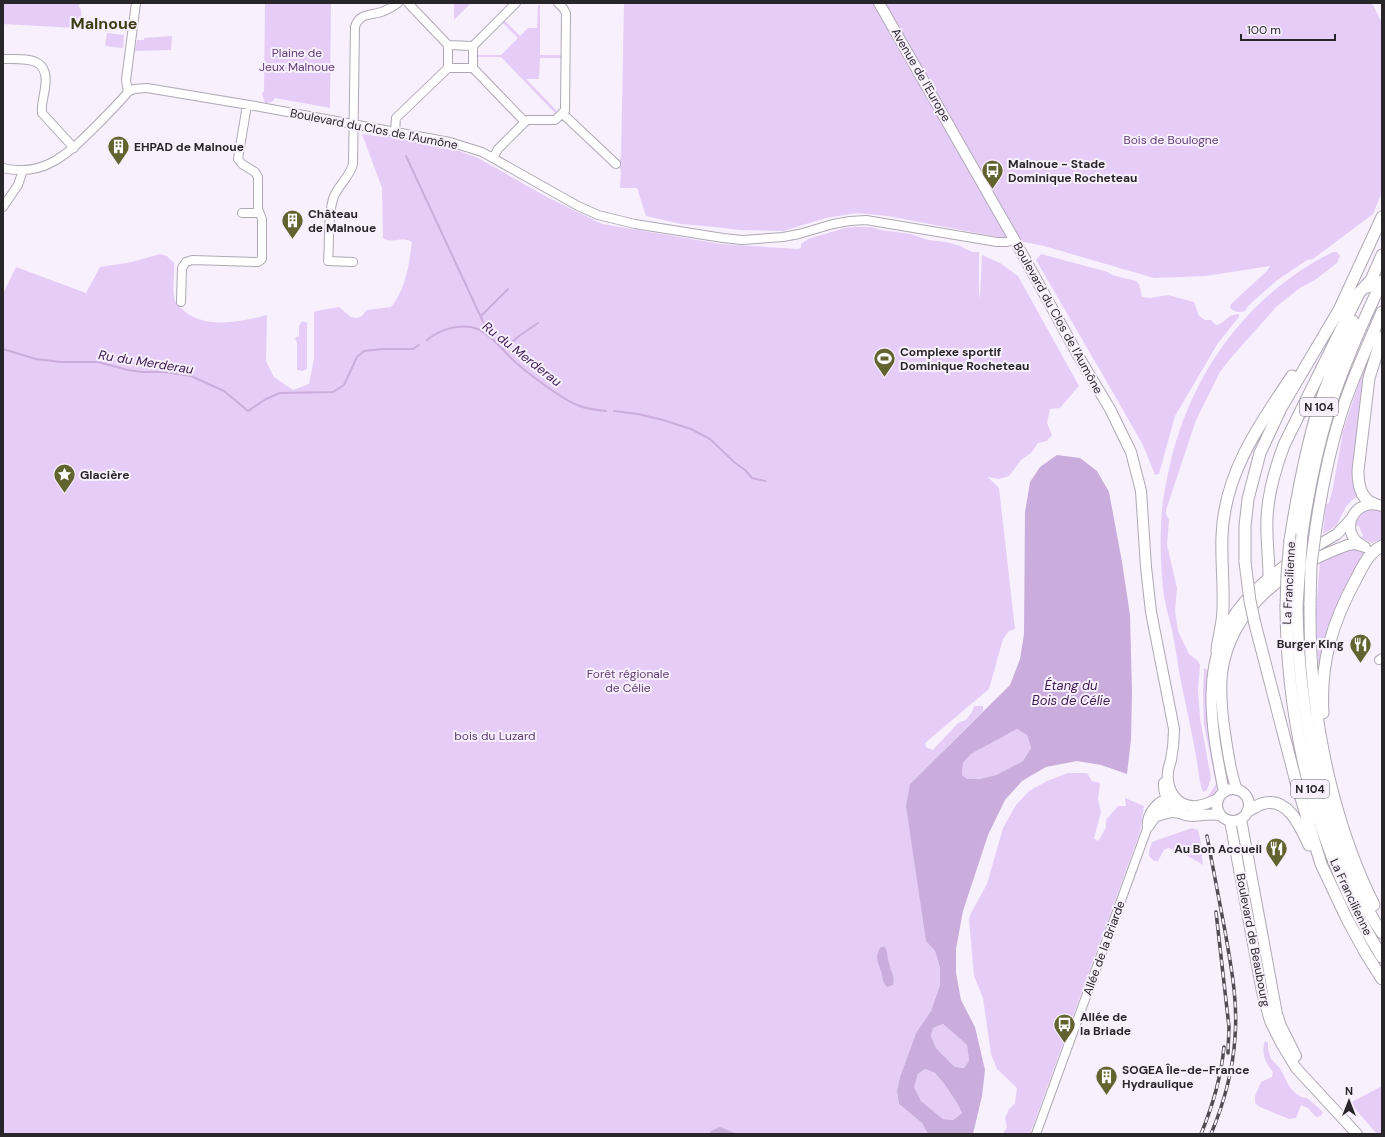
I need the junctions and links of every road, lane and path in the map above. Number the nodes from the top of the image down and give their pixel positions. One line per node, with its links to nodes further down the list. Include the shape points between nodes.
1 (136, 3): 12 (street, via 126,80)
2 (398, 3): 16 (street, via 384,11 363,16 356,24)
3 (408, 3): 7 (street)
4 (516, 3): 8 (street)
5 (558, 3): 14 (street, via 566,13 565,111)
6 (879, 3): 27 (main road, Avenue de l'Europe)
7 (448, 45): 8 (street); 10 (street)
8 (473, 46): 11 (street)
9 (3, 59): 18 (street, via 28,59 42,67 46,74 42,113)
10 (448, 68): 11 (street); 17 (street, via 396,118)
11 (473, 68): 15 (street)
12 (128, 92): 13 (street, Boulevard du Clos de l'Aumône, via 147,88); 18 (street)
13 (247, 105): 16 (street, Boulevard du Clos de l'Aumône); 25 (street, via 238,159 257,174)
14 (562, 113): 15 (street, via 555,120); 20 (street)
15 (525, 122): 19 (street, via 498,149)
16 (354, 124): 17 (street, Boulevard du Clos de l'Aumône); 29 (street, via 352,168 333,198 329,219 328,261)
17 (394, 131): 19 (street, Boulevard du Clos de l'Aumône, via 472,148)
18 (74, 148): 22 (street, via 52,163 40,168)
19 (493, 158): 27 (street, Boulevard du Clos de l'Aumône, via 598,215 723,238 742,240 784,237 833,224 866,220 997,242)
20 (616, 164)
21 (3, 168): 22 (street)
22 (23, 170): 23 (street, via 18,185)
23 (3, 207)
24 (242, 213): 25 (street)
25 (259, 213): 32 (street, via 262,219 262,259 258,262 186,262 182,268)
26 (1382, 217): 35 (highway, via 1339,310)
27 (1014, 239): 46 (main road, Boulevard du Clos de l'Aumône, via 1110,409 1131,452 1140,491 1151,612 1174,729 1173,748 1164,780 1164,787)
28 (1382, 255): 31 (highway, La Francilienne / N 104)
29 (353, 262)
30 (1382, 281): 41 (highway, La Francilienne / N 104, bridge, via 1349,356 1328,413 1307,496)
31 (1370, 282): 40 (highway, via 1359,293 1276,464 1267,519); 41 (highway, La Francilienne / N 104, bridge, via 1318,410 1304,464 1290,540 1287,575)
32 (182, 302)
33 (1382, 312): 43 (highway, bridge, via 1340,418 1326,470 1316,527 1310,603 1312,670)
34 (1382, 337): 36 (highway, via 1369,378 1358,471 1361,492 1366,500)
35 (1320, 343): 42 (highway, via 1310,349 1250,439 1230,483 1222,535 1223,616); 53 (highway, bridge, via 1281,408 1260,453 1248,499 1245,562 1255,624 1298,792)
36 (1378, 505): 37 (main road, via 1361,507)
37 (1352, 518): 39 (main road, via 1352,536); 40 (main road, via 1337,534 1294,558)
38 (1382, 546): 39 (main road, via 1372,549); 43 (highway, via 1368,557 1346,597 1334,626 1324,672 1324,718)
39 (1365, 547): 44 (main road, via 1348,545 1295,569 1259,597 1238,627 1224,662 1221,692 1227,746)
40 (1269, 577): 42 (main road, via 1239,608)
41 (1292, 606): 54 (highway, La Francilienne / N 104, via 1302,698 1314,764 1332,825 1348,867 1373,921); 55 (highway, La Francilienne / N 104, via 1287,639 1292,699 1313,800 1324,835 1349,895)
42 (1217, 651): 45 (main road, via 1212,677 1212,711)
43 (1320, 729): 54 (highway, via 1335,801 1348,844 1365,889 1380,919)
44 (1237, 790): 45 (main road, via 1233,789); 49 (main road, via 1247,797 1249,806)
45 (1221, 796): 46 (main road, via 1207,804 1194,806); 48 (main road, via 1218,810)
46 (1170, 800): 47 (main road, via 1176,810); 50 (street, Allée de la Briarde); 52 (street, Allée de la Briarde, via 1158,802 1146,825)
47 (1184, 814): 48 (main road); 50 (street)
48 (1220, 815): 51 (main road)
49 (1245, 815): 51 (main road, via 1233,822); 53 (highway, via 1268,802 1287,809); 57 (main road, Boulevard de Beaubourg, via 1274,1003 1280,1026 1290,1047)
50 (1157, 817): 52 (street, Allée de la Briarde)
51 (1230, 821): 57 (main road, Boulevard de Beaubourg, via 1262,992 1270,1021 1288,1056 1309,1083)
52 (1147, 829): 58 (street, Allée de la Briarde)
53 (1321, 864): 56 (highway, via 1347,919)
54 (1382, 932)
55 (1382, 957)
56 (1382, 979)
57 (1335, 1109): 59 (main road, Boulevard de Beaubourg)
58 (1036, 1134)
59 (1357, 1134)

